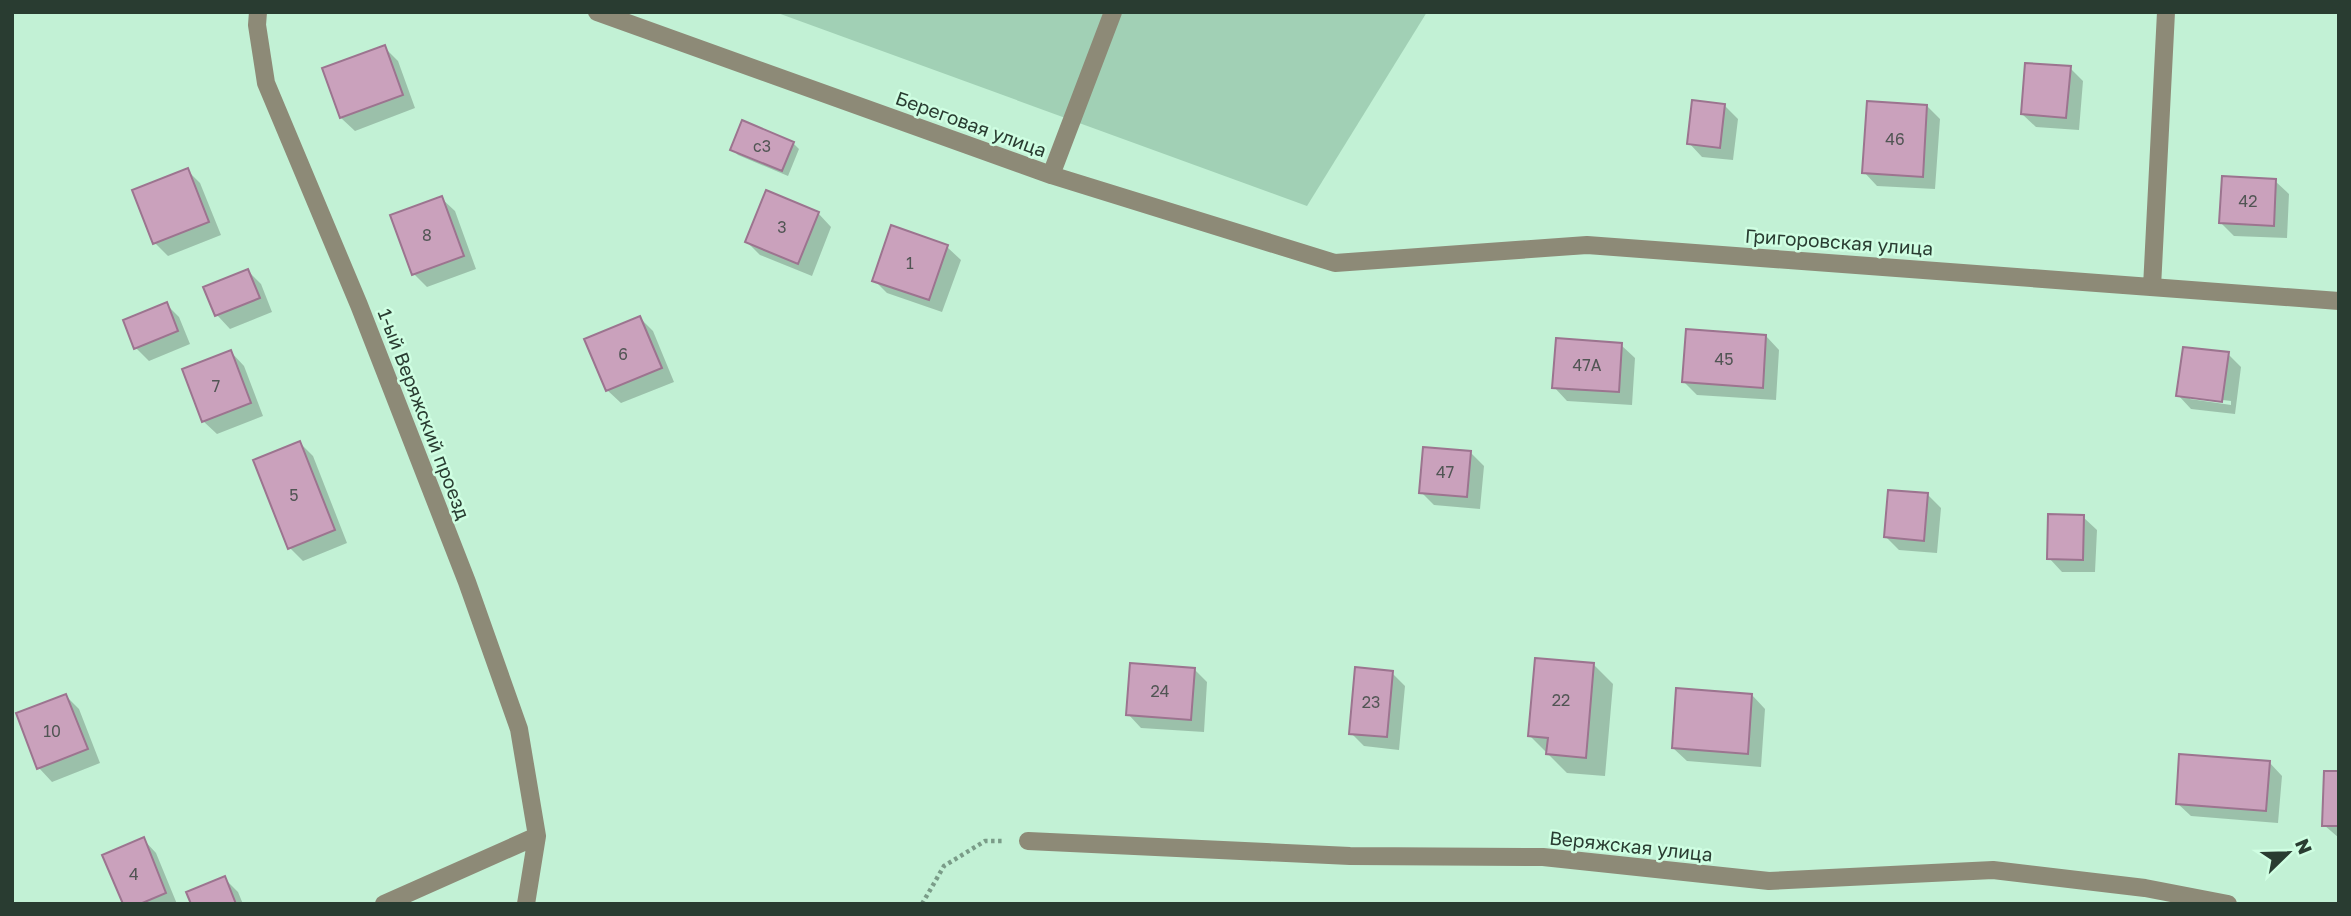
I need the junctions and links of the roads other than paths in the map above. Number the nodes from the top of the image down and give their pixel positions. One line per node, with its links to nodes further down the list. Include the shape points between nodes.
1 (258, 12): 9 (street, 1-ый Веряжский проезд, via 266,83 467,582 519,729)
2 (597, 12): 5 (street, Береговая улица)
3 (1113, 12): 5 (street)
4 (2166, 12): 7 (street)
5 (1051, 175): 6 (street, Береговая улица)
6 (1335, 263): 7 (street, Григоровская улица, via 1587,245)
7 (2152, 287): 8 (street, Григоровская улица)
8 (2339, 301)
9 (537, 836): 11 (street); 12 (street, 1-ый Веряжский проезд)
10 (1028, 841): 13 (street, Веряжская улица, via 1350,856 1543,857 1769,881 1993,870 2145,888)
11 (384, 904)
12 (526, 904)
13 (2228, 904)

